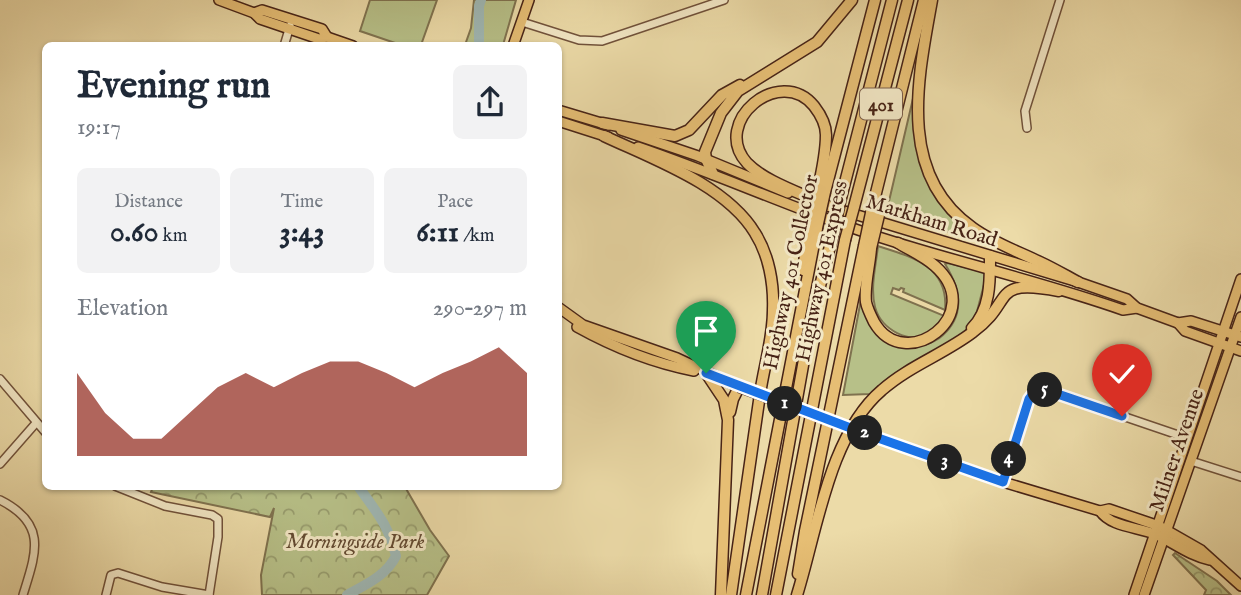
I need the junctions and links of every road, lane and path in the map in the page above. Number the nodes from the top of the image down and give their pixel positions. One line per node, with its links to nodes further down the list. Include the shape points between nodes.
1 (219, 0): 12 (main road, via 260,19)
2 (529, 0): 11 (main road)
3 (724, 0): 11 (street, via 602,41 579,40)
4 (852, 0): 16 (highway, via 817,42)
5 (875, 0): 24 (highway, Highway 401 Collector / 401)
6 (892, 0): 68 (highway, Highway 401 Express / 401, bridge, via 810,326)
7 (908, 0): 69 (highway, Highway 401 Express / 401, bridge, via 845,240)
8 (924, 0): 27 (highway, 401, bridge)
9 (932, 0): 31 (highway, via 918,101 929,175 953,214 973,229)
10 (1060, 0): 20 (street, via 1025,111)
11 (522, 22): 15 (main road)
12 (290, 24): 13 (street); 14 (main road, via 319,39)
13 (285, 42)
14 (341, 42)
15 (514, 42)
16 (769, 72): 19 (highway, via 722,95 689,130 675,136); 22 (highway, via 738,91 721,113)
17 (562, 111): 19 (main road, Markham Road)
18 (562, 122): 21 (main road, Markham Road)
19 (603, 123): 22 (main road, Markham Road)
20 (1027, 128)
21 (604, 136): 23 (main road, Markham Road); 66 (highway, via 718,195 754,232 766,255 773,331)
22 (706, 159): 23 (highway); 25 (main road, Markham Road)
23 (713, 173): 26 (main road, Markham Road, via 799,210)
24 (822, 190): 25 (highway, via 826,133 822,116 811,102 795,93 775,92 755,101 737,131 743,157 759,174); 67 (highway, Highway 401 Collector / 401, bridge)
25 (828, 206): 28 (main road, Markham Road)
26 (898, 243): 27 (highway, via 936,267 954,300 947,322 922,341 894,340 876,325 866,302); 29 (main road, Markham Road)
27 (867, 247): 70 (highway, via 805,531)
28 (990, 256): 29 (highway); 31 (main road, Markham Road)
29 (990, 268): 32 (main road, Markham Road); 41 (highway, via 984,309)
30 (1241, 279): 39 (main road, Milner Avenue)
31 (1078, 282): 33 (main road, Markham Road)
32 (1059, 291): 33 (main road, Markham Road, via 1123,310); 41 (highway, via 1030,286 1009,290 984,323)
33 (1137, 307): 37 (main road, Markham Road)
34 (562, 310): 38 (main road)
35 (562, 315): 38 (main road)
36 (1241, 317): 40 (main road, Milner Avenue)
37 (1178, 323): 39 (main road, Markham Road, via 1191,321); 42 (main road, Markham Road, via 1185,331)
38 (582, 328): 43 (main road); 46 (main road)
39 (1222, 331): 40 (main road, Markham Road); 42 (main road, Milner Avenue)
40 (1238, 336): 44 (main road, Milner Avenue)
41 (957, 342): 70 (highway, via 881,390 860,413 831,474)
42 (1219, 343): 44 (main road, Markham Road); 53 (main road, Milner Avenue)
43 (638, 345): 46 (main road); 47 (main road)
44 (1231, 347): 45 (main road, Markham Road); 54 (main road, Milner Avenue)
45 (1241, 351)
46 (630, 352): 47 (main road)
47 (706, 373): 49 (main road); 50 (highway, via 724,400)
48 (0, 379): 51 (street)
49 (739, 387): 50 (highway); 57 (main road, bridge)
50 (728, 420): 65 (highway)
51 (36, 423): 52 (street); 55 (street)
52 (42, 429)
53 (1187, 438): 57 (street, via 1036,390 1029,399); 60 (main road, Milner Avenue)
54 (1191, 461): 56 (street); 60 (main road, Milner Avenue)
55 (0, 464)
56 (1241, 477)
57 (1003, 482): 60 (main road, via 1100,511 1105,518)
58 (124, 490): 64 (street, via 150,502 218,519)
59 (0, 500): 62 (street, via 19,512 33,531 35,554)
60 (1161, 532): 61 (main road, via 1197,557 1210,560); 71 (main road, Milner Avenue); 72 (main road, Milner Avenue)
61 (1241, 586)
62 (23, 595)
63 (106, 595): 64 (street, via 111,575 118,573)
64 (209, 595)
65 (721, 595)
66 (731, 595)
67 (746, 595)
68 (762, 595)
69 (776, 595)
70 (796, 595)
71 (1134, 595)
72 (1144, 595)

